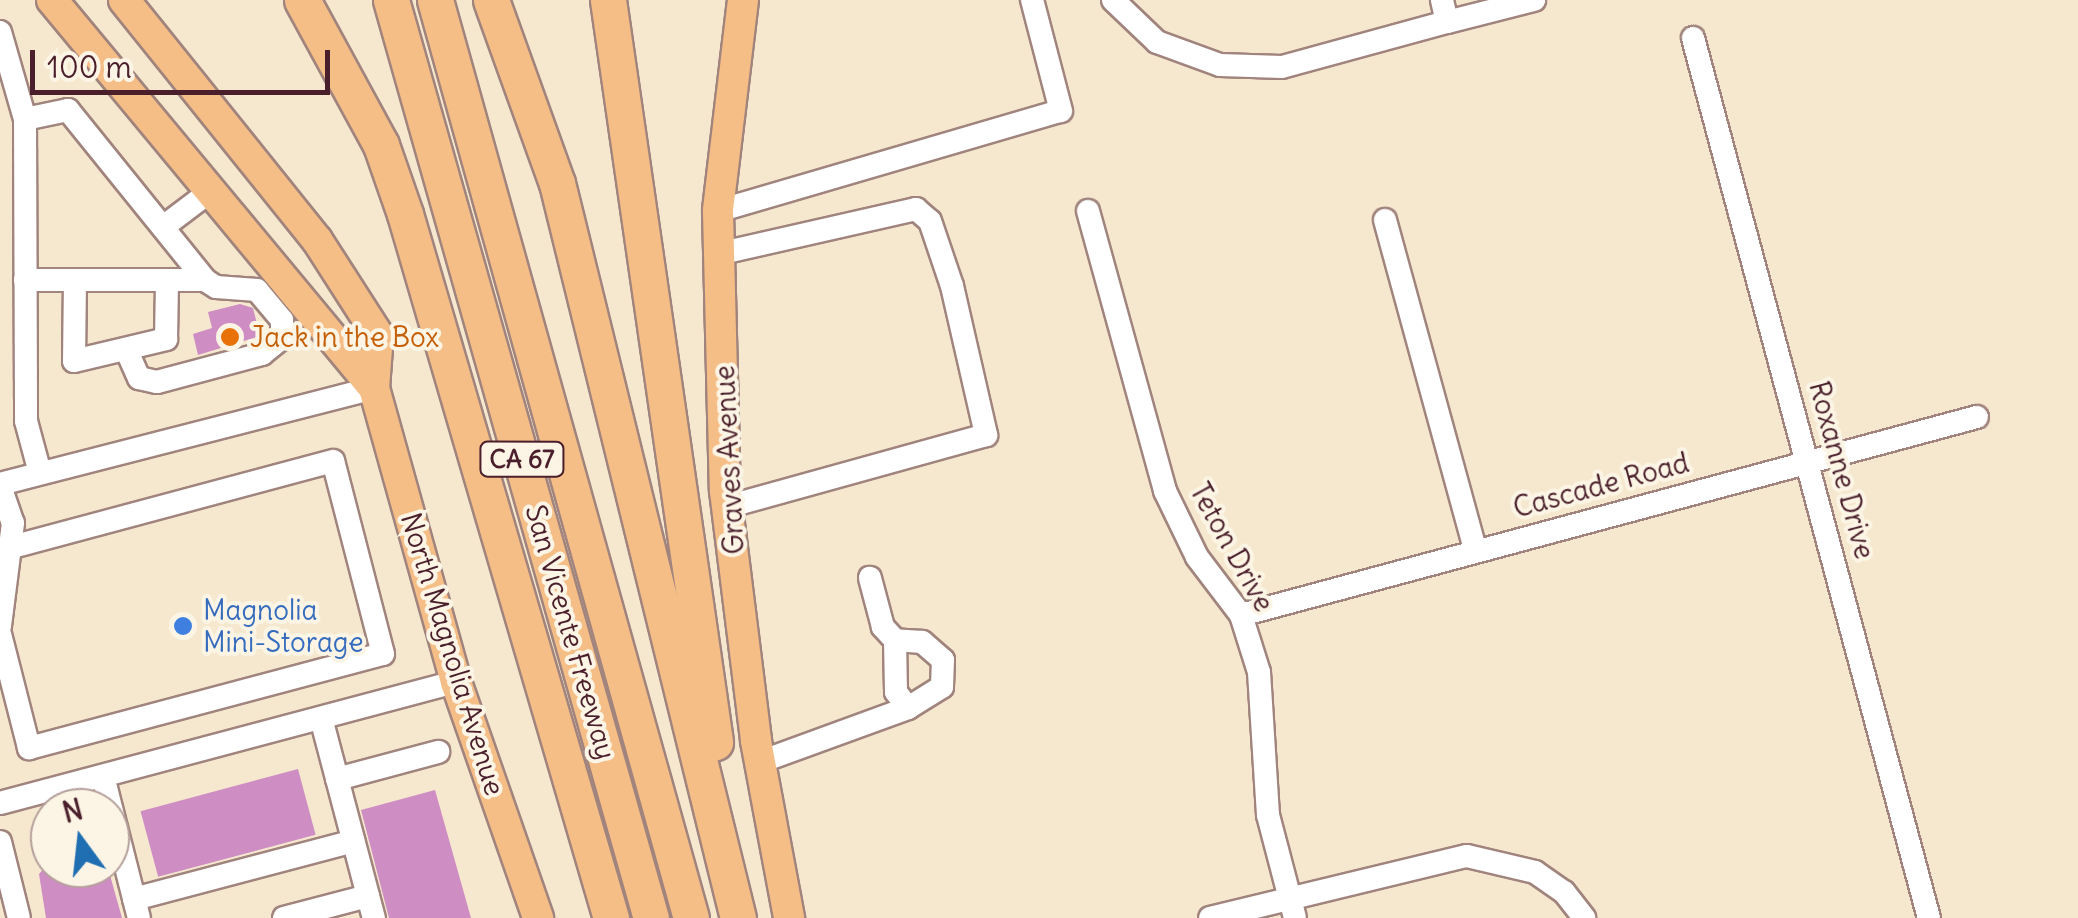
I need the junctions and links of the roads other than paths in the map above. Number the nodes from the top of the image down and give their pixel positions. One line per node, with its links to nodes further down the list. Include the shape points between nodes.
1 (52, 0): 16 (main road, North Magnolia Avenue)
2 (124, 0): 27 (main road, North Magnolia Avenue, via 350,284 378,336)
3 (302, 0): 56 (highway, via 381,145)
4 (391, 0): 57 (highway, San Vicente Freeway / CA 67)
5 (435, 0): 58 (highway, San Vicente Freeway / CA 67)
6 (491, 0): 47 (highway, via 557,183)
7 (608, 0): 47 (highway, via 722,785)
8 (743, 0): 17 (main road, Graves Avenue)
9 (1032, 0): 17 (street, via 1061,111)
10 (1113, 0): 12 (street, via 1157,42 1220,65 1282,67)
11 (1534, 0): 12 (street)
12 (1444, 11)
13 (0, 32): 15 (street)
14 (1693, 38): 29 (street, Roxanne Drive)
15 (25, 119): 20 (street, via 68,110); 22 (street)
16 (212, 190): 20 (street); 27 (main road, North Magnolia Avenue)
17 (718, 211): 21 (main road, Graves Avenue)
18 (1088, 211): 36 (street, Teton Drive, via 1165,491 1197,557)
19 (1385, 220): 34 (street)
20 (162, 227): 25 (street)
21 (722, 253): 32 (main road, Graves Avenue); 32 (street, via 916,209 930,221 952,286 986,435)
22 (25, 280): 23 (street); 30 (street, via 26,421)
23 (76, 280): 24 (street); 26 (street, via 74,361)
24 (167, 280): 25 (street); 26 (street, via 166,339)
25 (205, 280): 26 (street, via 257,290 282,320 282,338 262,354 158,382 140,378)
26 (126, 349)
27 (374, 388): 30 (street); 39 (main road, North Magnolia Avenue)
28 (1977, 417): 29 (street, Cascade Road)
29 (1809, 462): 34 (street, Cascade Road); 63 (street, Roxanne Drive)
30 (40, 473): 31 (street)
31 (0, 485): 33 (street, via 13,523)
32 (726, 507): 43 (main road, Graves Avenue)
33 (11, 547): 37 (street); 37 (street, via 332,461 383,654 29,748)
34 (1475, 549): 36 (street, Cascade Road)
35 (870, 578): 38 (street, via 883,627)
36 (1241, 615): 52 (street, Teton Drive, via 1259,672 1268,816)
37 (0, 630)
38 (895, 640): 40 (street, via 896,692); 40 (street, via 922,642 942,660 942,687)
39 (456, 682): 41 (street); 55 (main road, North Magnolia Avenue)
40 (908, 708): 43 (street)
41 (321, 718): 44 (street); 45 (street)
42 (438, 752): 45 (street)
43 (760, 762): 60 (main road, Graves Avenue)
44 (103, 776): 46 (street); 51 (street)
45 (337, 779): 48 (street)
46 (0, 803)
47 (717, 837): 59 (highway)
48 (353, 841): 50 (street); 51 (street)
49 (0, 842): 53 (street)
50 (371, 907): 54 (street)
51 (136, 908)
52 (1292, 908): 61 (street); 62 (street, via 1444,857 1519,865 1550,880)
53 (19, 918)
54 (284, 918)
55 (538, 918)
56 (611, 918)
57 (650, 918)
58 (691, 918)
59 (738, 918)
60 (790, 918)
61 (1210, 918)
62 (1584, 918)
63 (1929, 918)

